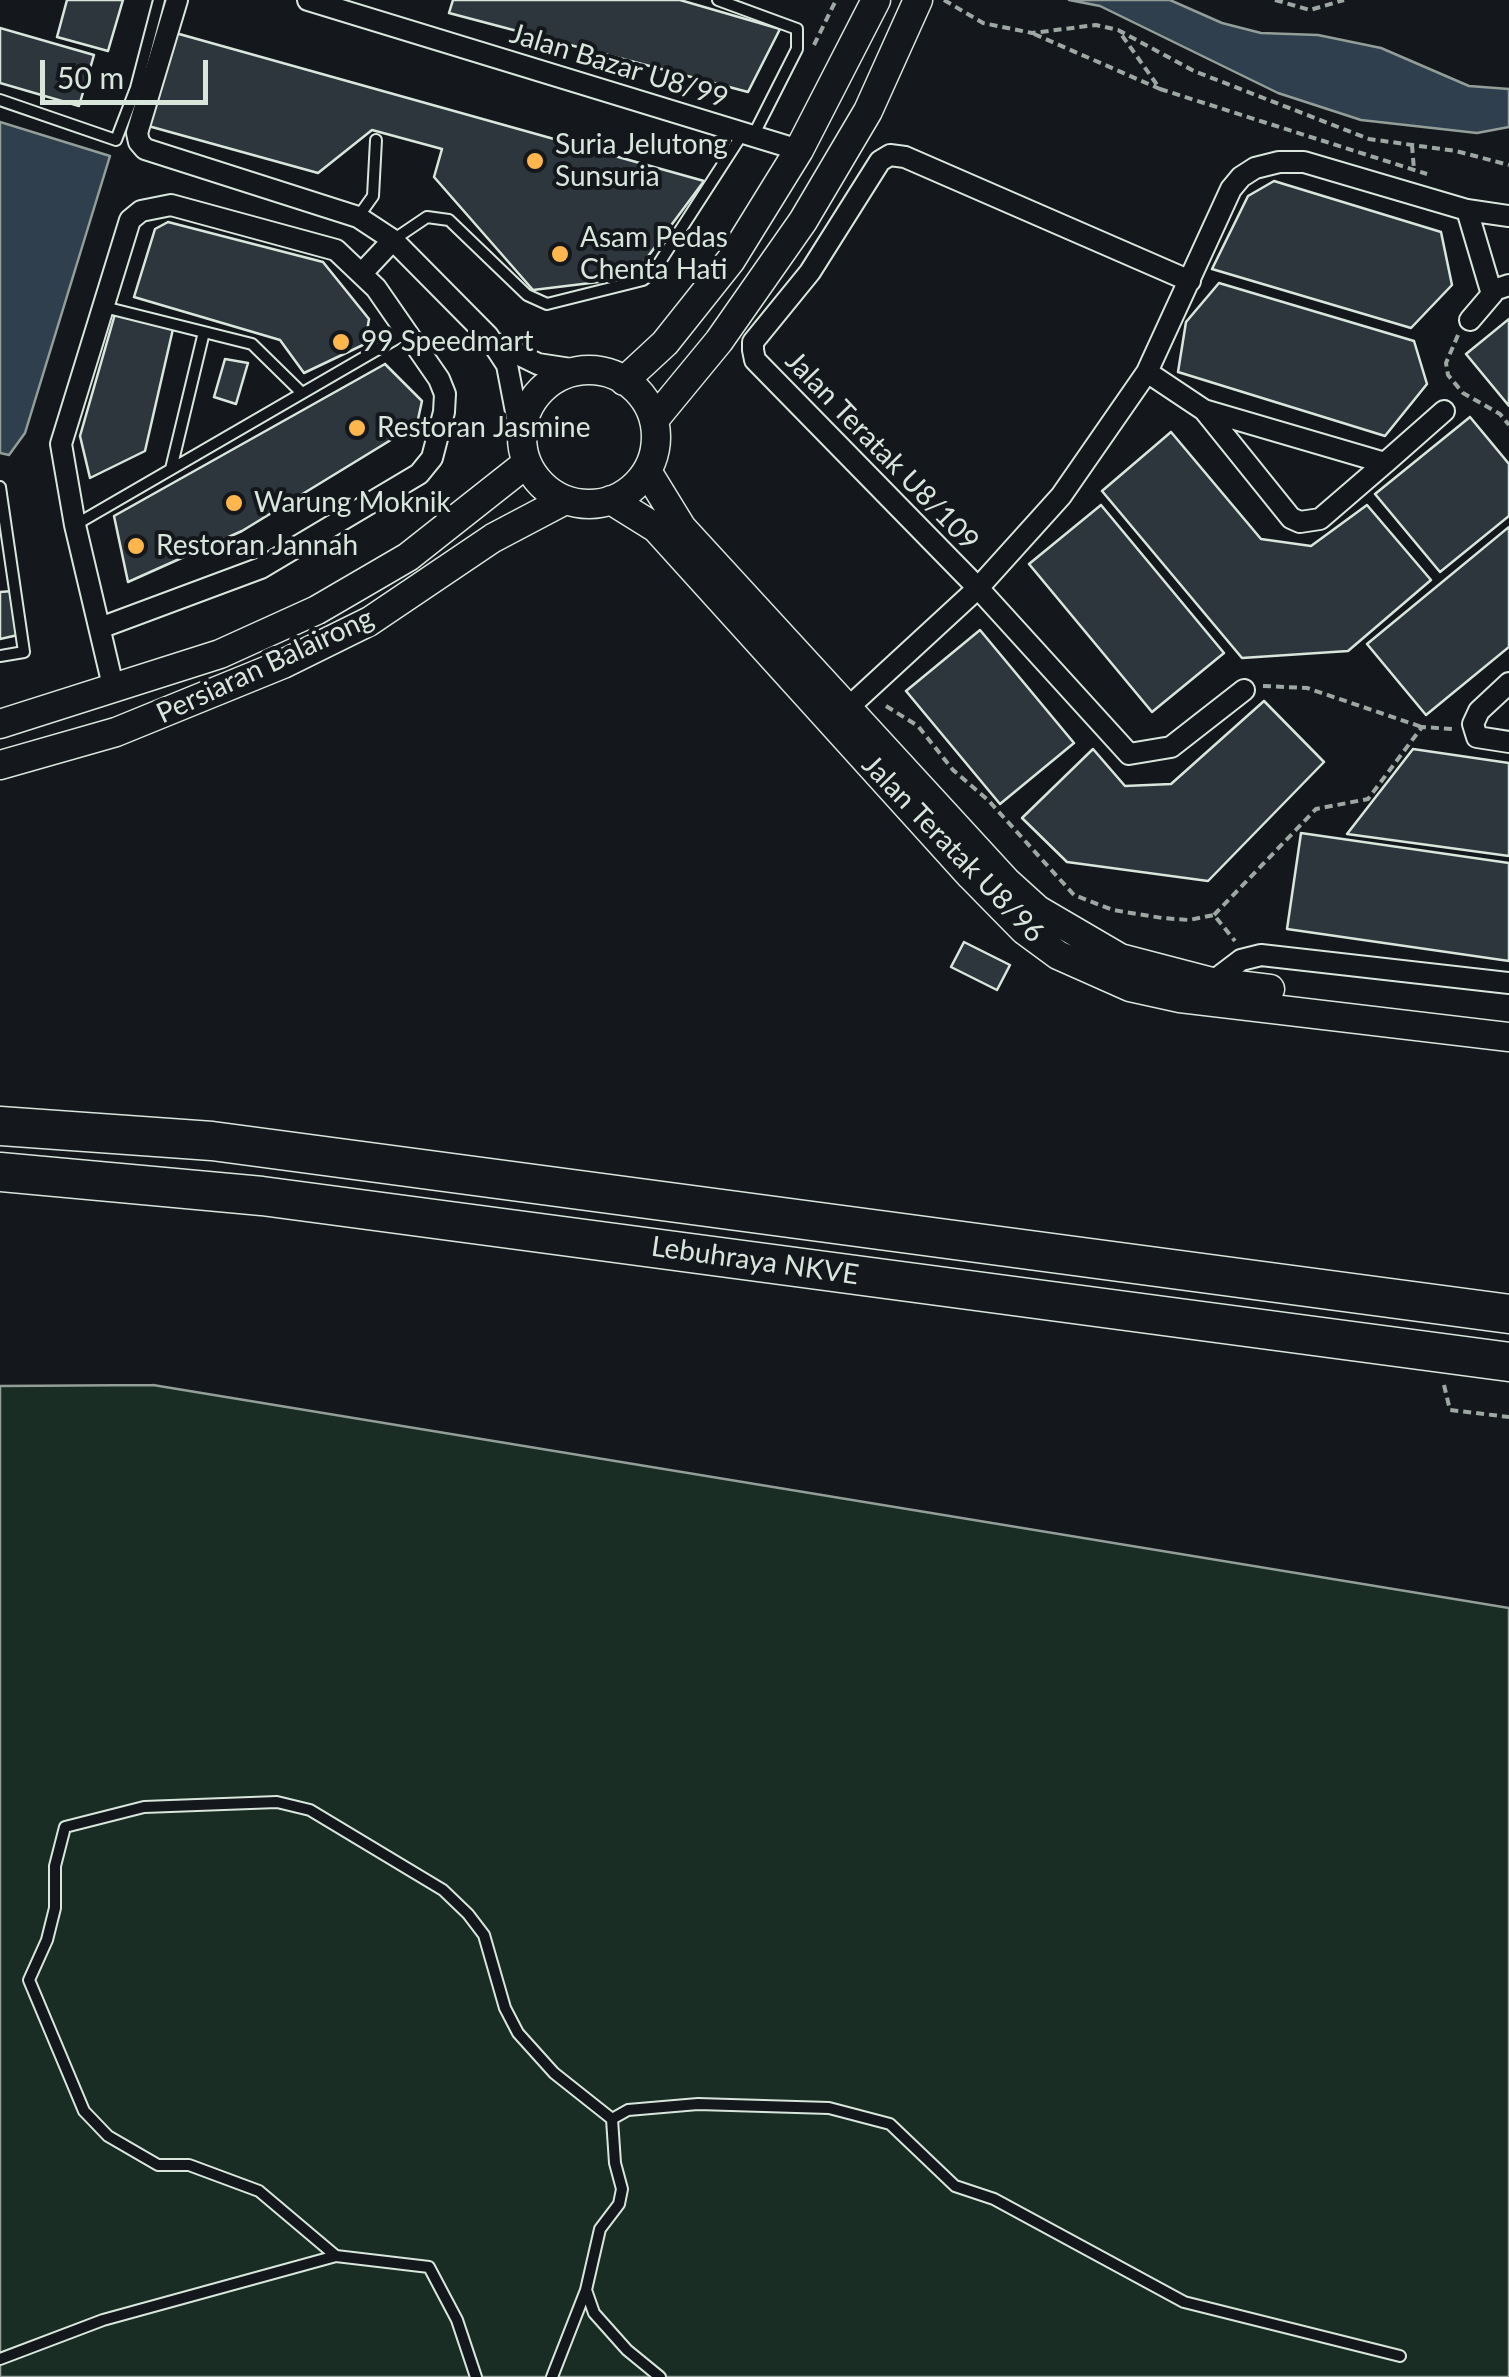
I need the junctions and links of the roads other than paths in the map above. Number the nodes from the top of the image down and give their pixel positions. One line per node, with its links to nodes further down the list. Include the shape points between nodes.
1 (158, 0): 7 (lane, via 116,140)
2 (177, 0): 13 (street, via 139,142)
3 (308, 0): 8 (street, Jalan Bazar U8/99)
4 (718, 0): 8 (lane, via 797,29 797,49)
5 (918, 0): 29 (street, via 868,111 765,280)
6 (871, 12): 10 (street)
7 (0, 100)
8 (748, 134): 10 (street, Jalan Bazar U8/99); 14 (lane, via 644,280 547,304 526,295 449,220 428,217)
9 (376, 140): 13 (lane, via 373,196)
10 (799, 150): 25 (street, via 731,260)
11 (1467, 210): 12 (street); 16 (street, via 1304,162 1255,168 1231,189); 17 (street)
12 (1509, 216)
13 (358, 217): 14 (street)
14 (393, 240): 15 (street); 22 (street)
15 (363, 272): 18 (street, via 316,242 185,207 156,207 130,220); 21 (street)
16 (1190, 281): 24 (street); 38 (street, Jalan Teratak U8/109, via 890,156 880,161 810,272 753,342 755,360)
17 (1501, 289): 19 (street)
18 (103, 306): 20 (lane); 37 (street, via 60,444)
19 (1470, 320)
20 (204, 332): 26 (lane, via 262,350); 32 (lane)
21 (406, 332): 26 (lane); 39 (street, via 445,394 439,440 419,474 261,568)
22 (488, 336): 23 (street, via 515,356); 30 (street, via 507,365)
23 (584, 371): 25 (street); 30 (street, via 545,386 524,422)
24 (1147, 372): 27 (street); 38 (street, via 1061,496)
25 (624, 381): 29 (street)
26 (302, 393): 32 (lane)
27 (1204, 410): 31 (street); 31 (street, via 1300,522 1320,518)
28 (1444, 411): 31 (street)
29 (654, 420): 33 (street)
30 (524, 453): 35 (street, via 536,479); 42 (street, Persiaran Balairong, via 408,557 318,610 220,654)
31 (1385, 462)
32 (172, 469): 37 (lane)
33 (647, 471): 36 (street); 44 (street, Jalan Teratak U8/96, via 682,528)
34 (0, 487): 40 (lane, via 24,652)
35 (565, 500): 36 (street); 47 (street, Persiaran Balairong, via 493,538 370,621 283,664 116,732)
36 (612, 500): 44 (street, Jalan Teratak U8/96, via 656,528)
37 (74, 525): 39 (street)
38 (978, 588): 43 (street, Jalan Teratak U8/109, via 1129,754 1171,747); 44 (street)
39 (100, 628): 42 (street)
40 (0, 656)
41 (1509, 683): 46 (street, via 1479,711 1473,731)
42 (114, 690): 45 (street, Persiaran Balairong)
43 (1244, 690)
44 (840, 716): 48 (street, Jalan Teratak U8/96, via 1038,910 1120,958); 51 (street, Jalan Teratak U8/96, via 1024,930 1108,980 1180,998)
45 (0, 724)
46 (1509, 742)
47 (0, 765)
48 (1212, 982): 49 (street, via 1241,960 1261,955); 50 (street, Jalan Teratak U8/96)
49 (1509, 983)
50 (1509, 1020)
51 (1509, 1036)
52 (0, 1126): 54 (highway, Lebuhraya NKVE, via 212,1141)
53 (0, 1172): 55 (highway, Lebuhraya NKVE, via 262,1196)
54 (1509, 1314)
55 (1509, 1362)
56 (612, 2120): 57 (lane, via 518,2033 484,1935 468,1914 443,1890 310,1810 277,1802 144,1807 65,1827 48,1940 28,1980 84,2112 108,2136 158,2165 189,2166 258,2192); 58 (lane, via 622,2189 600,2230); 59 (lane, via 628,2110 698,2104 830,2108 890,2124 956,2186 1184,2302)
57 (336, 2256): 60 (lane, via 104,2320); 61 (lane, via 430,2266)
58 (586, 2290): 62 (lane); 63 (lane, via 594,2313)
59 (1400, 2356)
60 (0, 2359)
61 (476, 2377)
62 (552, 2377)
63 (660, 2377)

